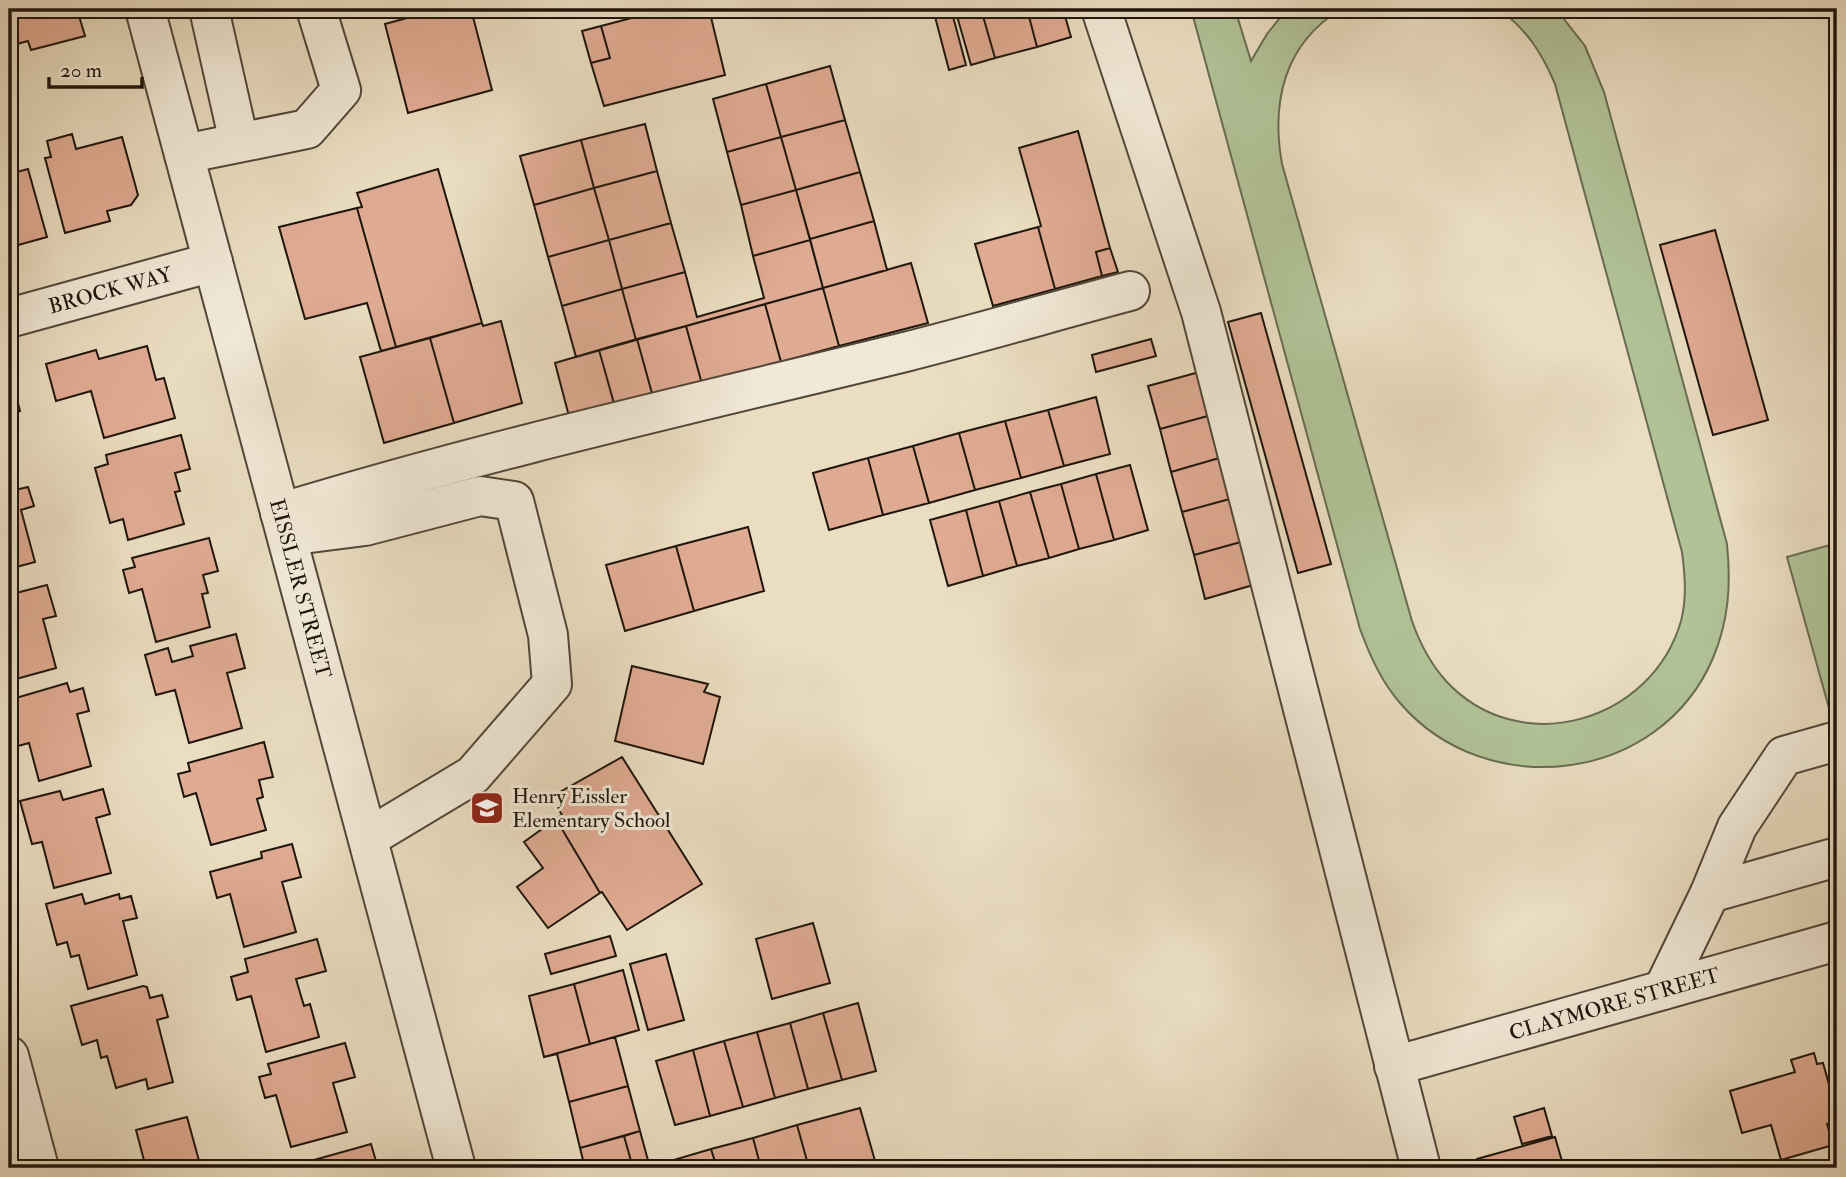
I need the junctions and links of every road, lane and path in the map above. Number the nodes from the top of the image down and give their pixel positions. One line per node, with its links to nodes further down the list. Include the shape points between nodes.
1 (145, 9): 6 (street, EISSLER STREET)
2 (208, 9): 5 (street)
3 (316, 9): 5 (street, via 341,90 307,129)
4 (1101, 9): 18 (street, via 1201,312)
5 (239, 142): 6 (street)
6 (184, 154): 7 (street, EISSLER STREET)
7 (213, 262): 9 (street, BROCK WAY); 10 (street, EISSLER STREET)
8 (1130, 291): 10 (street, via 372,485)
9 (9, 317)
10 (284, 525): 12 (street, EISSLER STREET); 12 (street, via 344,529 480,496 514,501 548,635 552,684 473,775)
11 (1837, 741): 14 (street, via 1784,756 1738,827)
12 (368, 838): 20 (street, EISSLER STREET)
13 (1837, 857): 14 (street)
14 (1710, 893): 16 (street)
15 (1837, 941): 16 (street, CLAYMORE STREET)
16 (1663, 990): 18 (street, CLAYMORE STREET)
17 (9, 1056): 19 (street)
18 (1394, 1066): 21 (street)
19 (39, 1168)
20 (456, 1168)
21 (1421, 1168)

